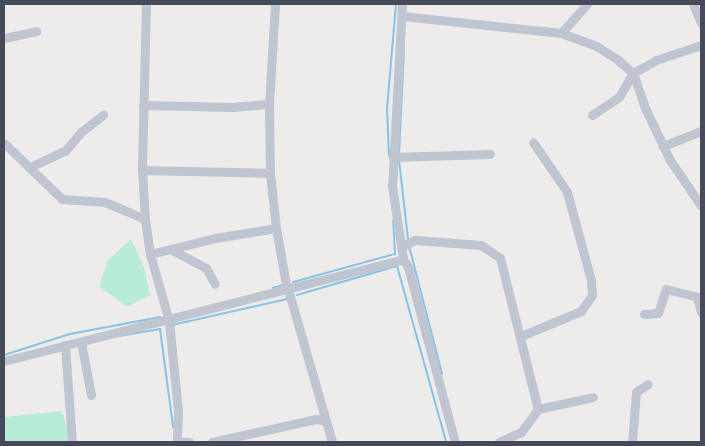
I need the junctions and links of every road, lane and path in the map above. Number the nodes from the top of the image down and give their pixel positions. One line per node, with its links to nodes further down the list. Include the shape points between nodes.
1 (146, 4): 14 (street)
2 (275, 4): 13 (street)
3 (402, 4): 6 (street)
4 (587, 4): 9 (street)
5 (693, 4): 7 (street)
6 (402, 16): 9 (street); 22 (street)
7 (701, 23)
8 (36, 31): 10 (street)
9 (561, 34): 12 (street, via 596,46)
10 (4, 38)
11 (701, 45): 12 (street, via 656,60)
12 (633, 73): 15 (street, via 619,97); 20 (street)
13 (270, 104): 14 (street, via 232,107); 25 (street)
14 (143, 105): 24 (street)
15 (592, 114)
16 (103, 115): 23 (street, via 81,132 65,151)
17 (701, 131): 20 (street)
18 (533, 142): 38 (street, via 567,192 591,280 592,295 581,311)
19 (4, 143): 23 (street)
20 (663, 146): 26 (street)
21 (490, 154): 22 (street)
22 (393, 157): 29 (street, via 392,186)
23 (30, 167): 27 (street, via 62,199 105,202)
24 (142, 170): 25 (street); 27 (street)
25 (270, 173): 28 (street)
26 (701, 206)
27 (145, 219): 31 (street)
28 (276, 228): 30 (street); 34 (street)
29 (401, 247): 32 (street); 38 (street, via 415,240 481,245 495,252 500,258 508,300)
30 (169, 249): 31 (street); 33 (street, via 206,268)
31 (150, 254): 37 (street)
32 (403, 259): 34 (street); 53 (street, via 408,267)
33 (215, 284)
34 (290, 290): 37 (street); 46 (street)
35 (701, 312): 36 (street, via 697,297 666,289 658,313)
36 (644, 314)
37 (169, 321): 39 (street); 49 (street)
38 (521, 336): 45 (street)
39 (81, 342): 40 (street); 43 (street)
40 (66, 345): 41 (street); 48 (street)
41 (4, 361)
42 (648, 384): 55 (street, via 636,392)
43 (91, 395)
44 (593, 397): 45 (street)
45 (538, 409): 54 (street, via 521,432)
46 (326, 421): 47 (street, via 316,419); 52 (street)
47 (251, 439): 51 (street)
48 (72, 442)
49 (178, 442): 50 (street)
50 (188, 442)
51 (212, 442)
52 (332, 442)
53 (454, 442)
54 (499, 442)
55 (632, 442)

